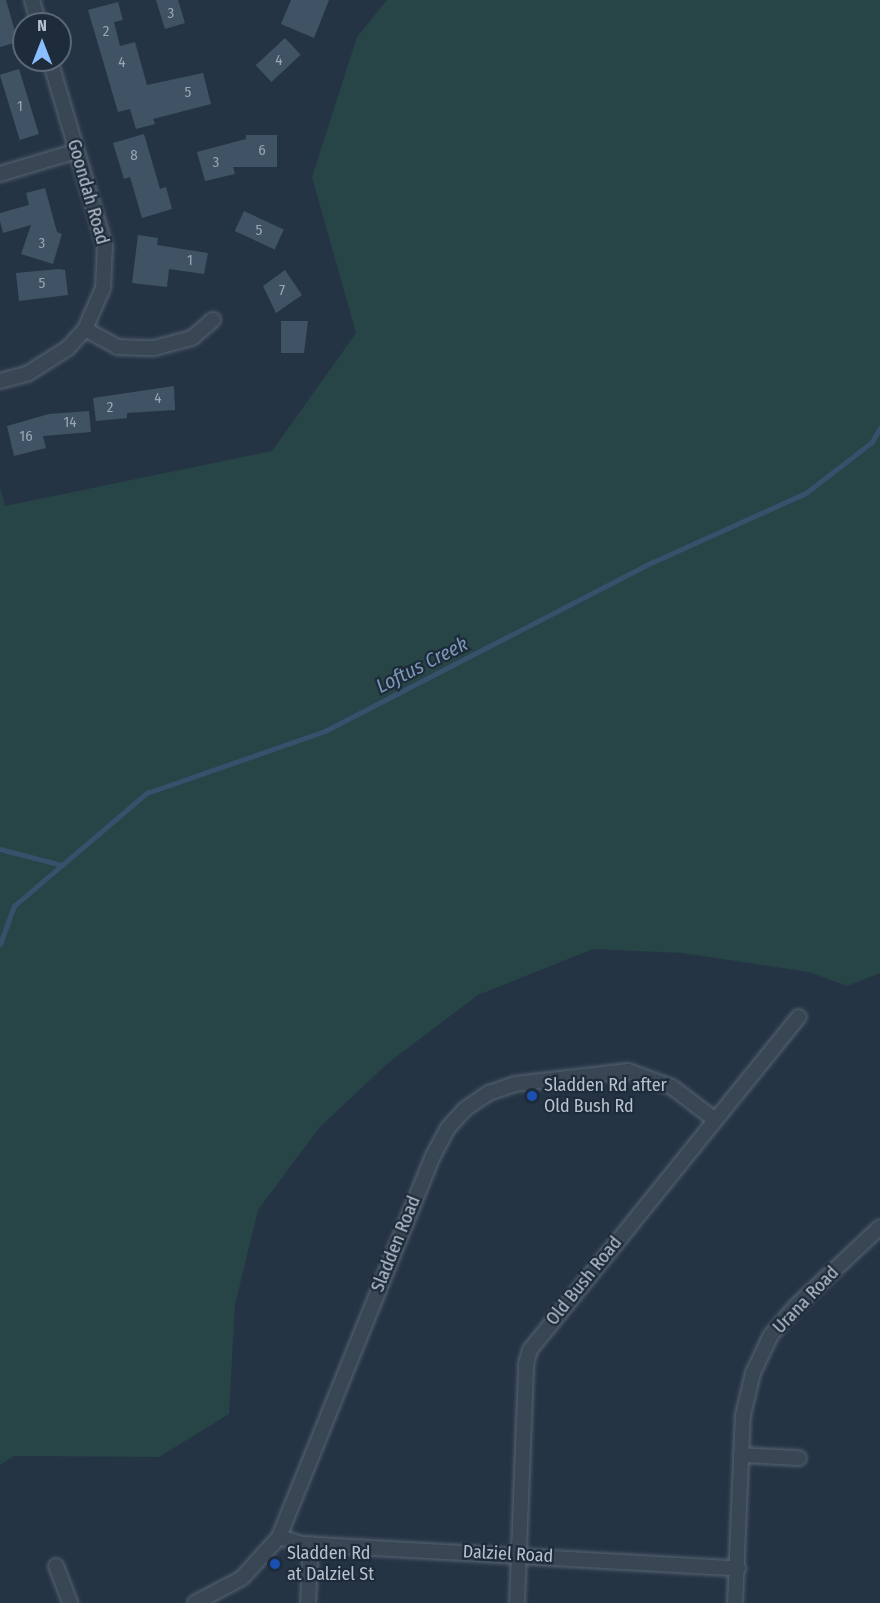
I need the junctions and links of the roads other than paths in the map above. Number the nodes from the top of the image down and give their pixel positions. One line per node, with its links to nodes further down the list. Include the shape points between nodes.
1 (53, 72): 2 (street, Goondah Road)
2 (76, 151): 3 (street); 5 (street, Goondah Road, via 102,237 106,267 103,288)
3 (0, 174)
4 (213, 320): 5 (street, via 192,338 144,349 117,347)
5 (85, 329): 6 (street, Goondah Road, via 46,364)
6 (0, 381)
7 (800, 1017): 8 (street, Old Bush Road)
8 (714, 1119): 12 (street, Sladden Road, via 672,1087 628,1071 515,1084 489,1093 465,1109 448,1128 433,1156); 14 (street, Old Bush Road, via 530,1350)
9 (880, 1227): 10 (street, Urana Road, via 796,1306 771,1335 747,1392)
10 (741, 1455): 11 (street); 16 (street, Urana Road)
11 (799, 1458)
12 (279, 1537): 13 (street, Dalziel Road, via 292,1543); 18 (street, Sladden Road, via 242,1578)
13 (311, 1544): 14 (street, Dalziel Road); 19 (street)
14 (519, 1554): 16 (street, Dalziel Road); 20 (street, Old Bush Road)
15 (56, 1566): 17 (street)
16 (738, 1568): 21 (street, Urana Road)
17 (70, 1603)
18 (195, 1603)
19 (308, 1603)
20 (517, 1603)
21 (735, 1603)

